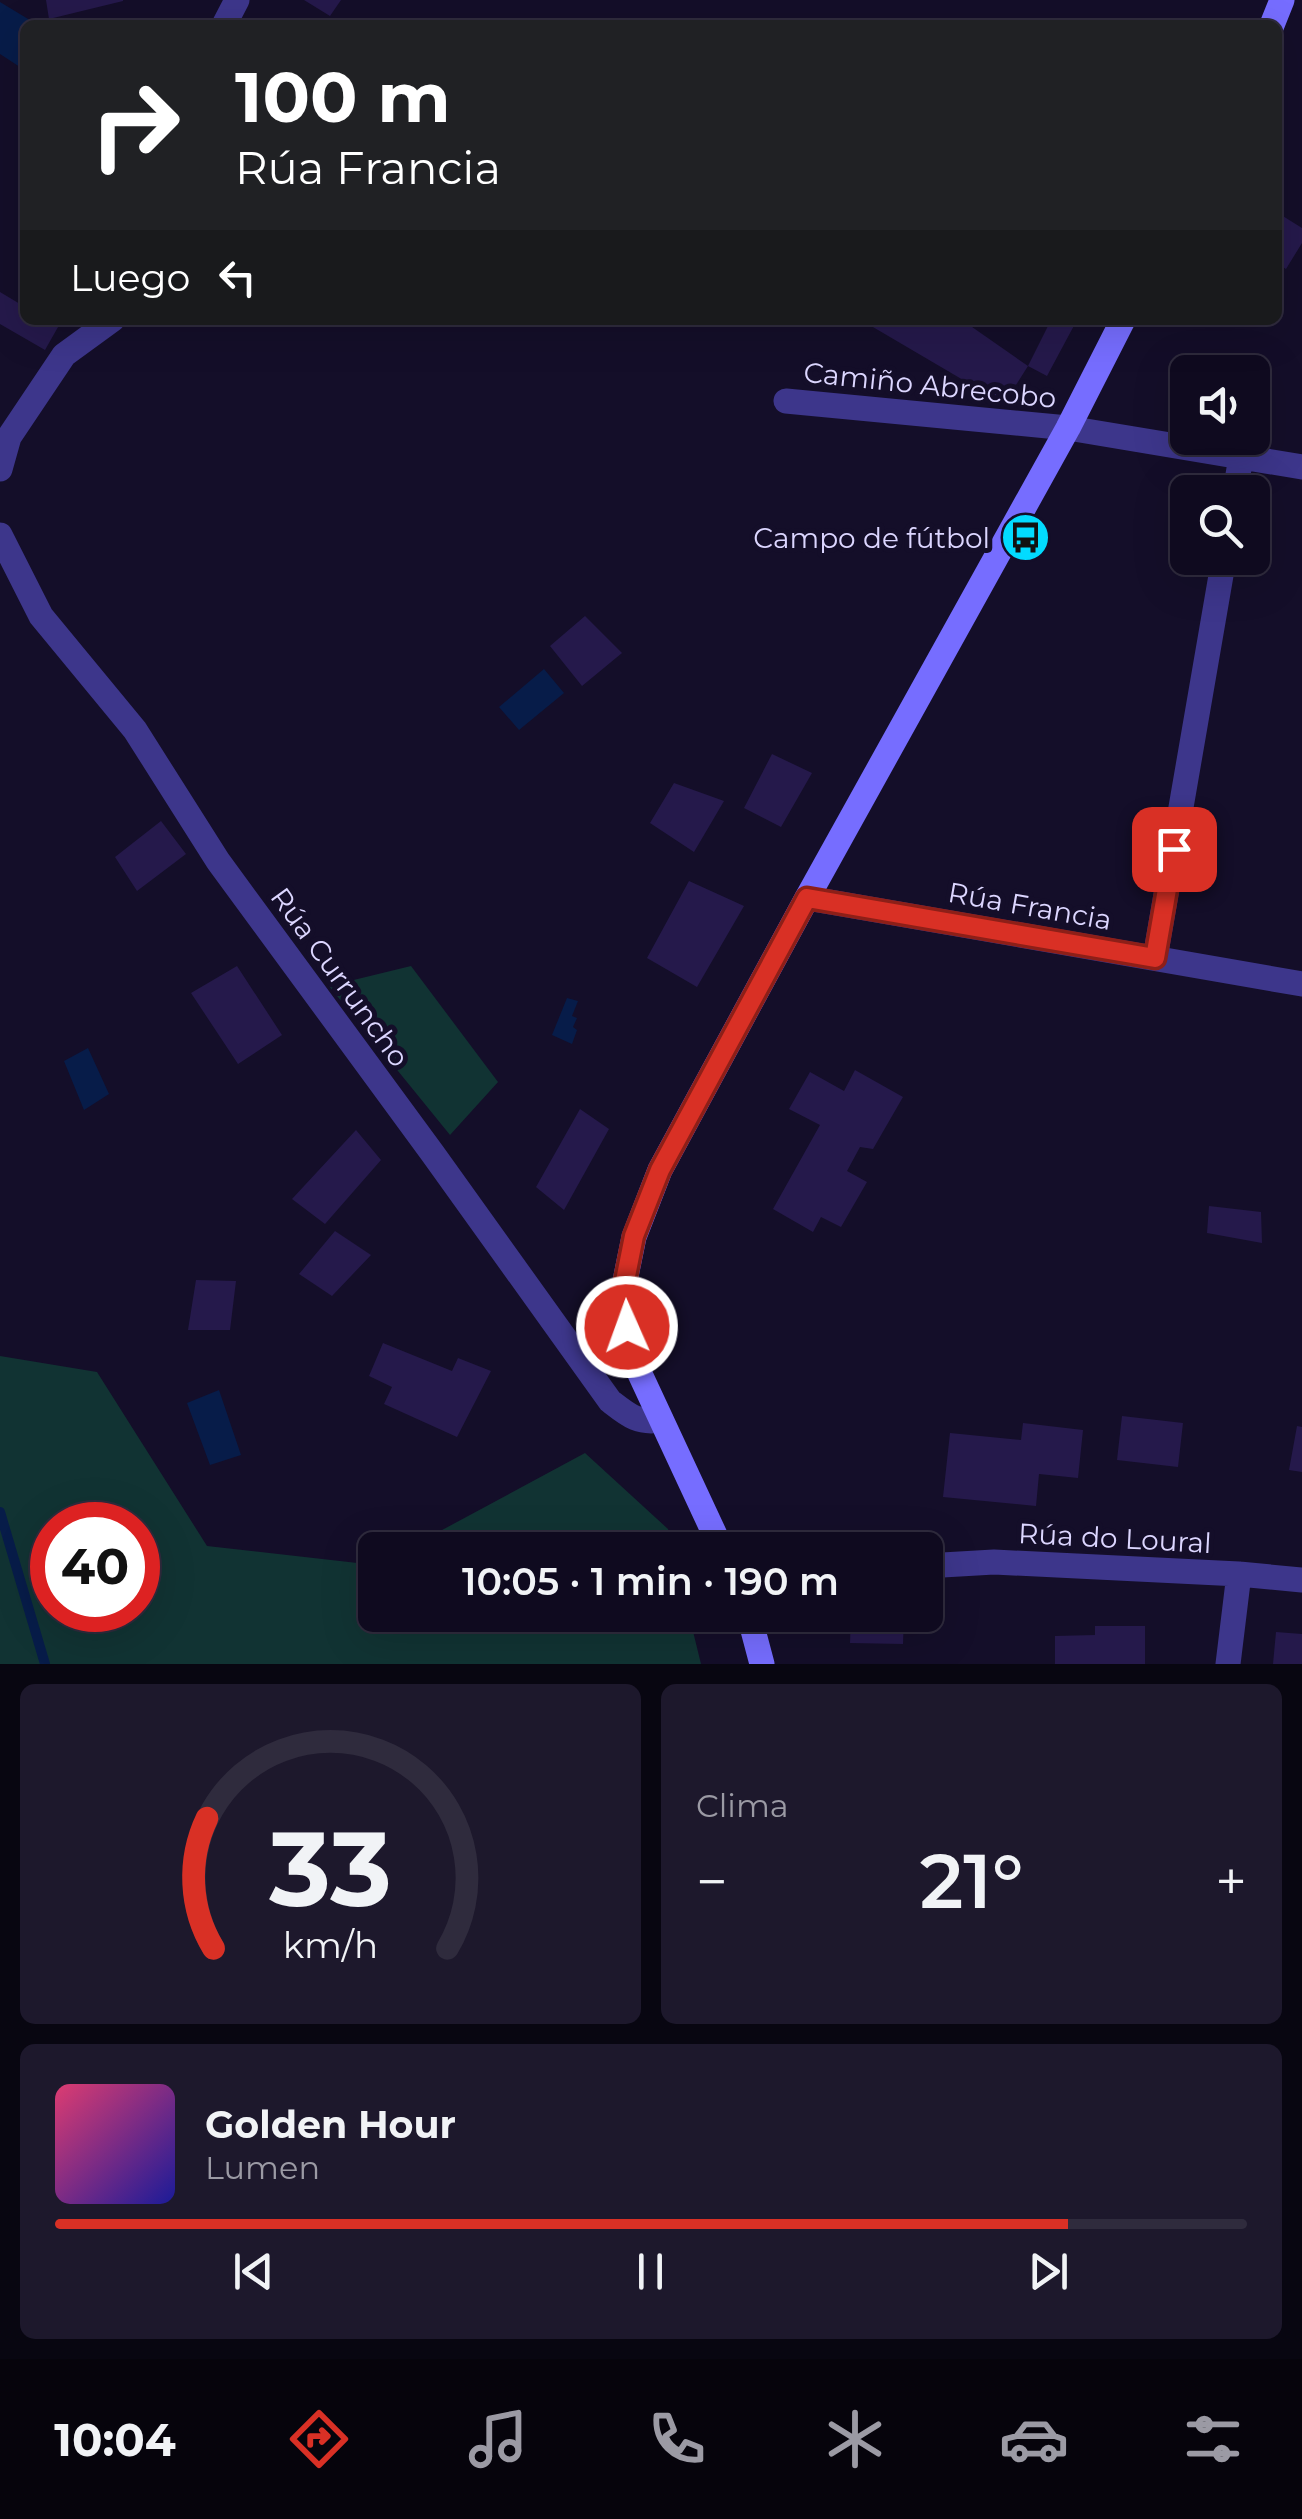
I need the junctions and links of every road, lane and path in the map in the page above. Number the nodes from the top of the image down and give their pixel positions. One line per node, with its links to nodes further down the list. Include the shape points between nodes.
1 (105, 325): 7 (street, via 64,355 9,436)
2 (1120, 325): 4 (street)
3 (786, 400): 4 (street, Camiño Abrecobo)
4 (1068, 428): 5 (street, Camiño Abrecobo); 11 (street)
5 (1241, 457): 6 (street, Camiño Abrecobo); 8 (street)
6 (1302, 467)
7 (0, 470)
8 (1238, 475)
9 (0, 535): 14 (street, Rúa Curruncho, via 41,616 135,730 218,861 610,1402 633,1419)
10 (1221, 575): 12 (street)
11 (807, 898): 12 (street, Rúa Francia); 14 (street, via 660,1170 634,1236 625,1281 627,1327)
12 (1155, 958): 13 (street, Rúa Francia)
13 (1302, 984)
14 (661, 1420): 15 (street)
15 (714, 1532)
16 (943, 1565): 17 (street, Rúa do Loural)
17 (1239, 1574): 18 (street, Rúa do Loural); 21 (street)
18 (1302, 1580)
19 (753, 1632): 20 (street)
20 (762, 1664)
21 (1228, 1664)

